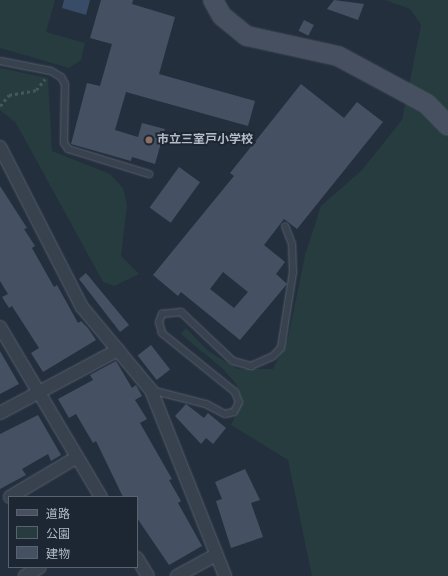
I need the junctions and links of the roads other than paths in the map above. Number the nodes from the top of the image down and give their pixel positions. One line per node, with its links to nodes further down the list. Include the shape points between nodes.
1 (213, 0): 3 (street, via 222,16 247,36 338,56 427,104)
2 (0, 61): 5 (lane, via 51,71 65,84 64,143 68,149)
3 (448, 126)
4 (0, 147): 8 (street, via 82,307)
5 (149, 174)
6 (285, 226): 9 (lane, via 292,244 293,272 281,348 273,356 251,366 233,361 181,312 162,314 159,322 162,333 235,392 239,402 234,412 225,414 206,404)
7 (0, 328): 10 (street)
8 (118, 350): 9 (street); 10 (street)
9 (151, 390): 15 (street)
10 (38, 391): 11 (street); 12 (street)
11 (0, 413)
12 (77, 457): 13 (street); 14 (street)
13 (12, 496)
14 (100, 496)
15 (216, 555): 20 (street); 21 (street)
16 (138, 560): 19 (street)
17 (38, 568): 18 (street)
18 (25, 576)
19 (148, 576)
20 (177, 576)
21 (225, 576)

